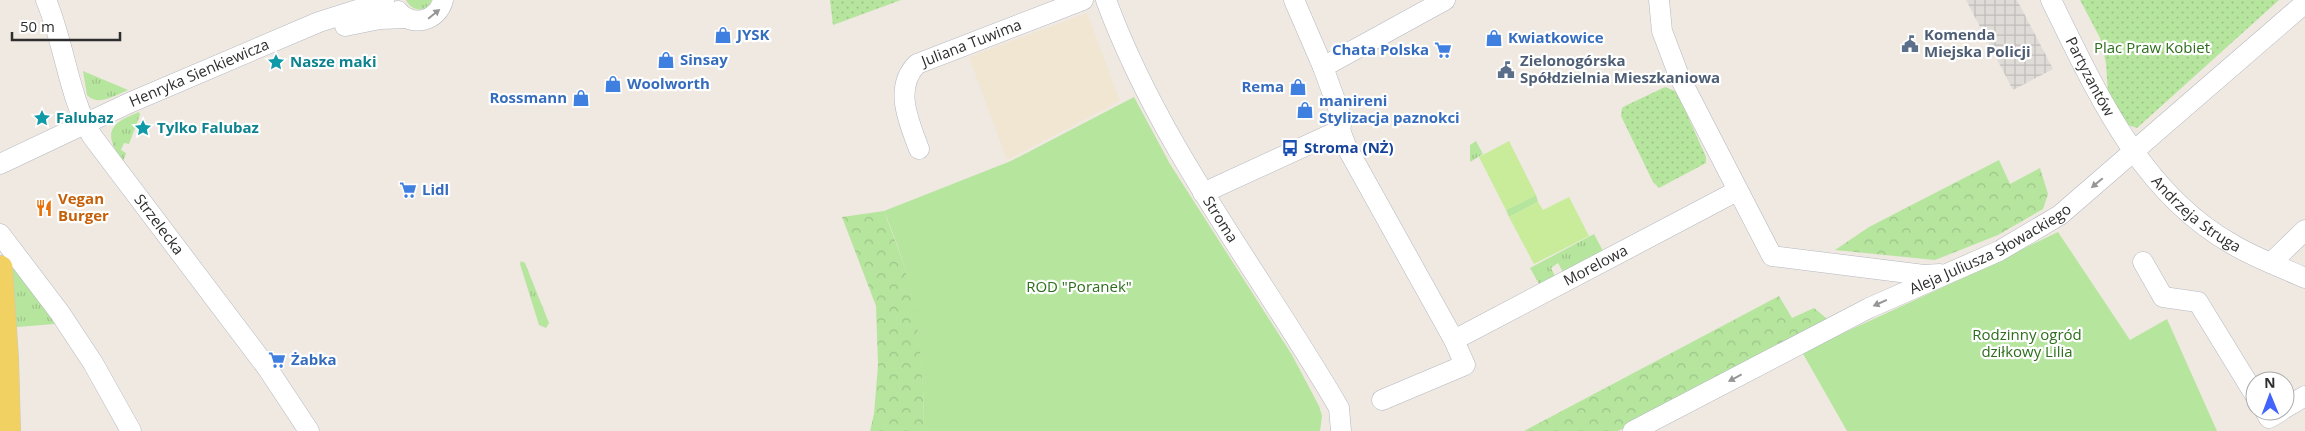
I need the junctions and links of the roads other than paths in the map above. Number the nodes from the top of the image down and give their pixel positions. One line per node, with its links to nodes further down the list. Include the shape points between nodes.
1 (46, 0): 15 (street, Strzelecka)
2 (384, 0): 13 (street, Henryka Sienkiewicza)
3 (393, 0): 12 (street, via 396,8)
4 (444, 0): 12 (street, Henryka Sienkiewicza, one-way to 4, via 416,21 429,18 439,10)
5 (1083, 0): 17 (street, Juliana Tuwima, via 917,64 907,78 904,100)
6 (1106, 0): 21 (street, Stroma, via 1145,92)
7 (1294, 0): 14 (street)
8 (1445, 0): 14 (street)
9 (1659, 0): 20 (street, via 1662,31 1669,52)
10 (2051, 0): 18 (street, Partyzantów, via 2098,94)
11 (2305, 3): 18 (street, Aleja Juliusza Słowackiego)
12 (407, 18): 13 (street, Henryka Sienkiewicza, via 380,19)
13 (289, 36): 15 (street, Henryka Sienkiewicza)
14 (1323, 67): 16 (street, via 1342,119)
15 (84, 123): 19 (street, Henryka Sienkiewicza); 34 (street, Strzelecka, via 109,162 268,369)
16 (1340, 130): 21 (street); 29 (street)
17 (919, 148)
18 (2134, 151): 25 (street, Andrzeja Struga, via 2164,192 2196,220 2232,244); 27 (street, Aleja Juliusza Słowackiego, one-way to 27, via 2060,216 1999,251)
19 (0, 164)
20 (1737, 191): 27 (street, via 1772,256 1924,275); 29 (street, Morelowa)
21 (1203, 193): 35 (street, Stroma, via 1340,408)
22 (2305, 230): 25 (street)
23 (0, 234): 33 (street, via 60,313)
24 (2143, 262): 30 (street, via 2163,298 2198,302)
25 (2271, 263): 28 (street, Andrzeja Struga)
26 (0, 268): 32 (main road)
27 (1947, 274): 36 (street, Aleja Juliusza Słowackiego, one-way to 36, via 1869,308)
28 (2305, 278)
29 (1454, 340): 31 (street, via 1465,365)
30 (2245, 379)
31 (1382, 400)
32 (8, 431)
33 (132, 431)
34 (309, 431)
35 (1341, 431)
36 (1633, 431)

